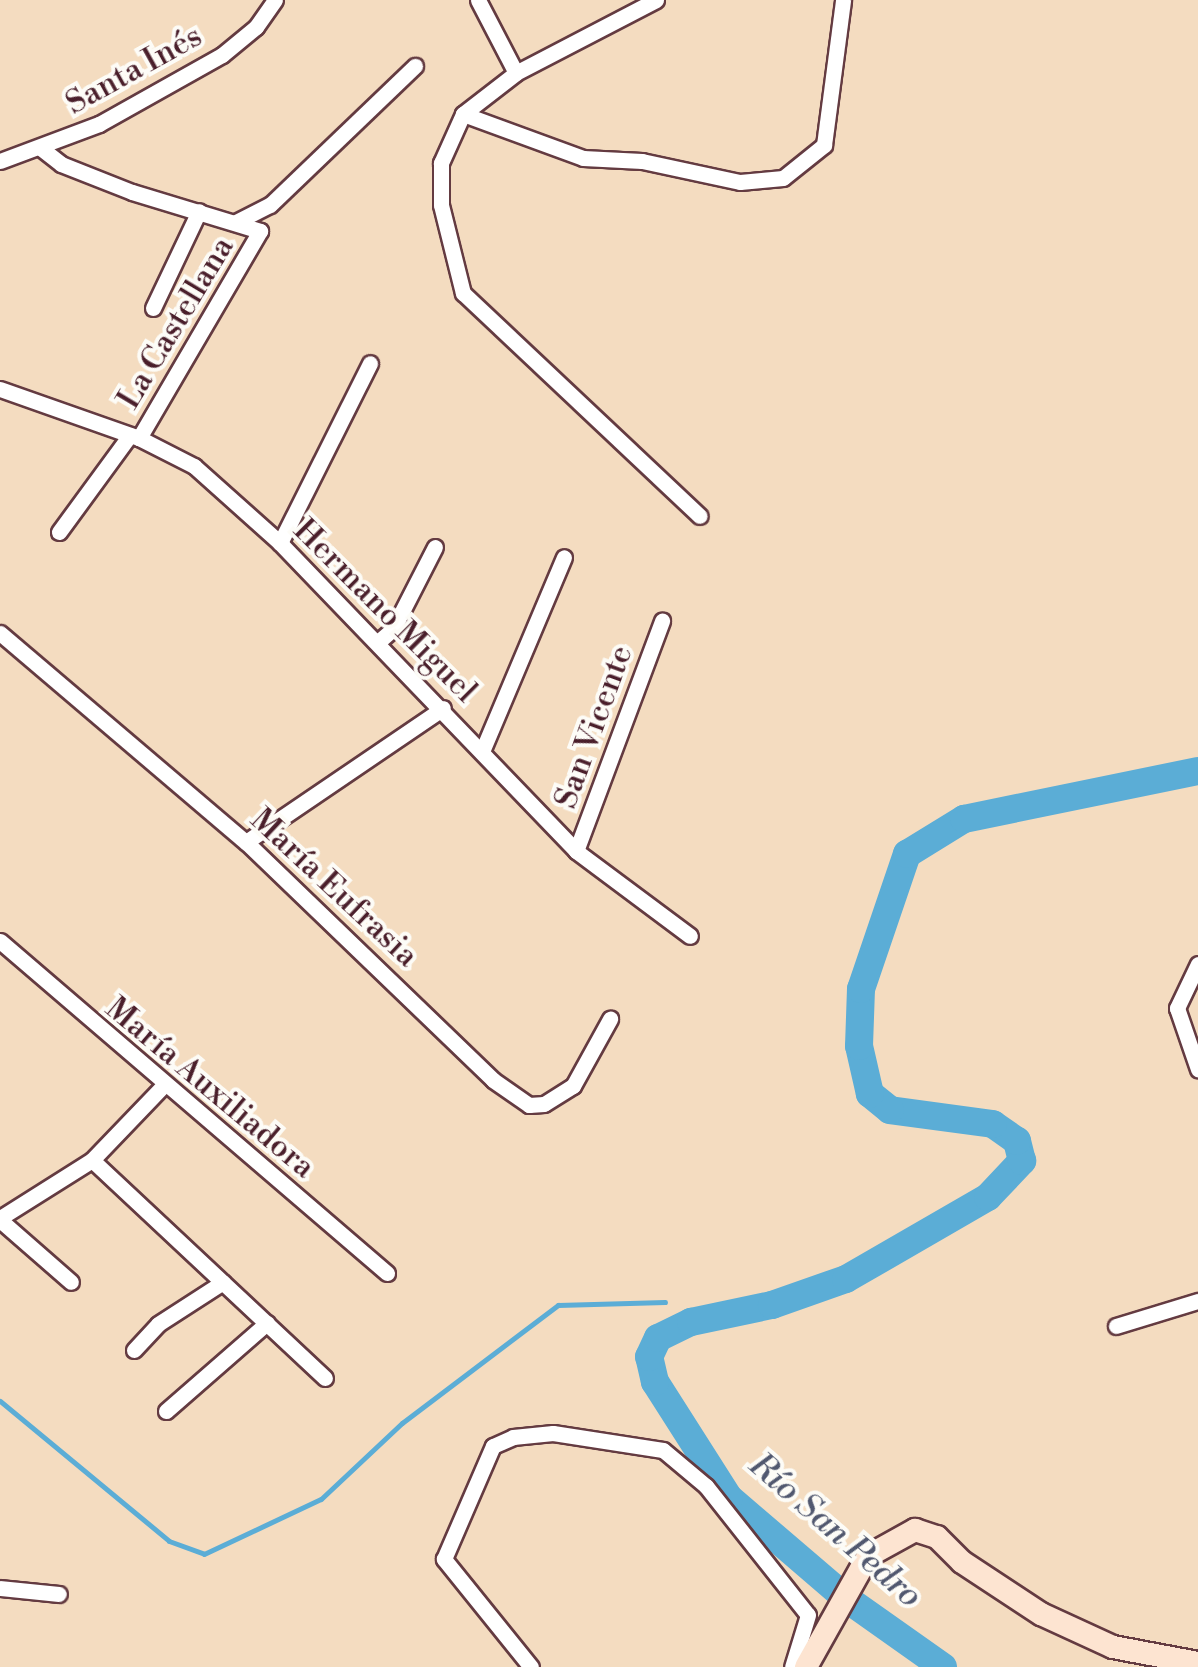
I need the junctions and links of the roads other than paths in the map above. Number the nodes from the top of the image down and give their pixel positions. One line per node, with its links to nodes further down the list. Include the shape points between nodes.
1 (275, 0): 8 (street, Santa Inés, via 256,27 222,55)
2 (478, 0): 6 (street)
3 (656, 0): 6 (street)
4 (843, 0): 7 (street, via 824,145 783,178 740,182 642,161 583,158)
5 (414, 66): 11 (street, via 270,204)
6 (516, 73): 7 (street)
7 (463, 114): 16 (street, via 440,163 448,245 463,293)
8 (42, 149): 9 (street, Santa Inés); 10 (street, La Castellana, via 79,171)
9 (0, 160)
10 (199, 211): 11 (street, La Castellana); 12 (street)
11 (236, 222): 15 (street, La Castellana, via 260,235)
12 (153, 308)
13 (370, 363): 18 (street)
14 (0, 388): 15 (street, Hermano Miguel)
15 (134, 436): 17 (street); 18 (street, Hermano Miguel, via 194,466)
16 (700, 516)
17 (58, 532)
18 (280, 543): 23 (street, Hermano Miguel)
19 (436, 547): 23 (street, via 393,628)
20 (564, 556): 25 (street)
21 (662, 621): 27 (street, San Vicente)
22 (0, 633): 26 (street, María Eufrasia)
23 (378, 642): 24 (street, Hermano Miguel)
24 (443, 708): 25 (street, Hermano Miguel); 26 (street)
25 (483, 750): 27 (street, Hermano Miguel)
26 (246, 842): 31 (street, María Eufrasia, via 492,1080 529,1104 544,1104 573,1086)
27 (576, 851): 28 (street, Hermano Miguel)
28 (690, 936)
29 (0, 941): 33 (street, María Auxiliadora)
30 (1198, 964): 32 (street, via 1177,1008)
31 (610, 1019)
32 (1198, 1069)
33 (162, 1086): 34 (street); 36 (street, María Auxiliadora)
34 (92, 1160): 35 (street); 38 (street)
35 (0, 1219): 37 (street)
36 (387, 1273)
37 (70, 1282)
38 (224, 1282): 40 (street); 42 (street, via 158,1324)
39 (1198, 1300): 41 (street)
40 (267, 1323): 43 (street); 44 (street)
41 (1116, 1326)
42 (134, 1350)
43 (325, 1378)
44 (166, 1411)
45 (0, 1588): 46 (street)
46 (58, 1594)
47 (1198, 1662): 50 (street, via 1113,1647 1040,1614 929,1532 887,1540 861,1567)
48 (531, 1667): 49 (street, via 444,1559 493,1446 513,1436 553,1433 663,1450 706,1486 808,1615)
49 (792, 1667)
50 (806, 1667)

